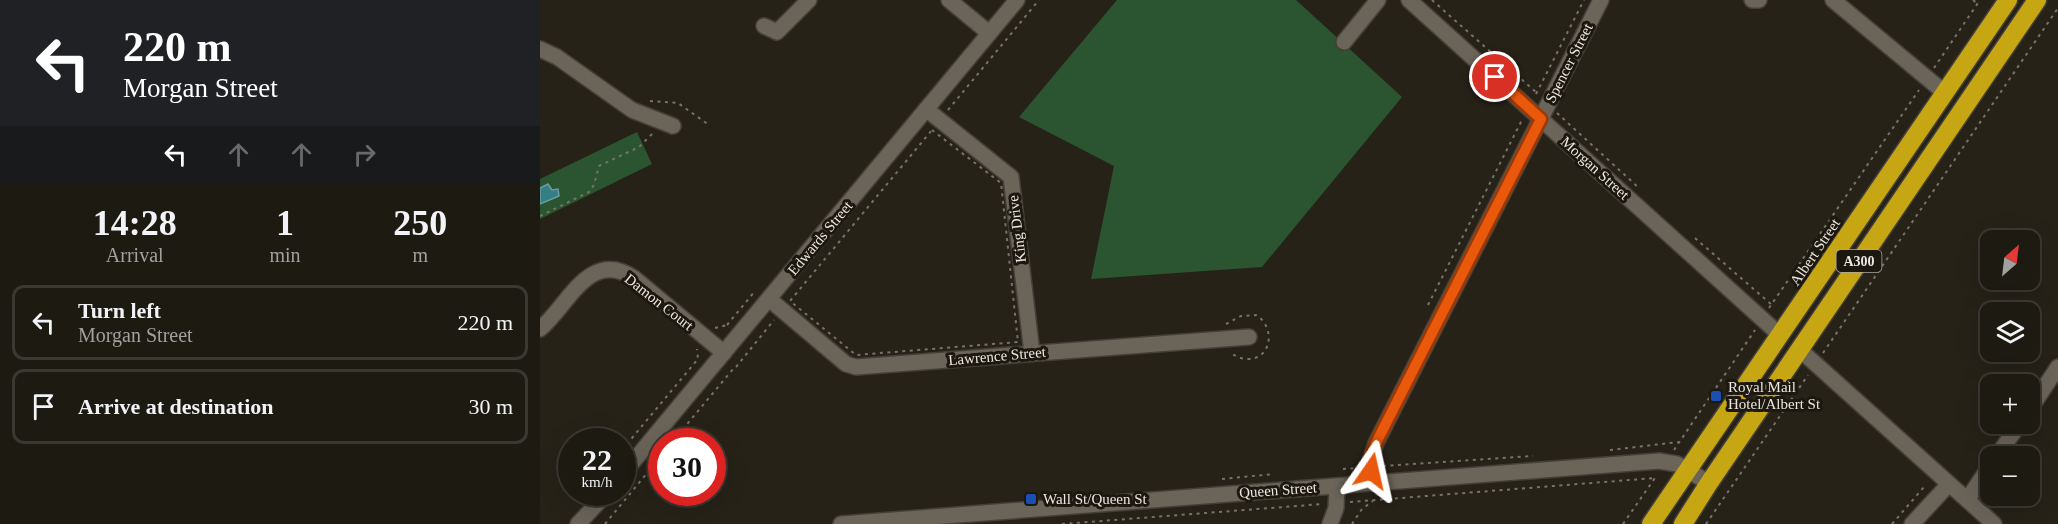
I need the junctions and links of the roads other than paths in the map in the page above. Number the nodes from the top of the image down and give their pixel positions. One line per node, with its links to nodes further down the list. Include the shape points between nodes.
1 (809, 0): 13 (street, via 777,32)
2 (950, 0): 14 (street)
3 (1017, 0): 14 (street, Edwards Street)
4 (1378, 0): 15 (street)
5 (1409, 0): 19 (street, Morgan Street)
6 (1601, 0): 19 (street, Spencer Street)
7 (1752, 0): 8 (street)
8 (1759, 0)
9 (1833, 0): 17 (street)
10 (2037, 0): 12 (highway, A300)
11 (2004, 2): 12 (street); 17 (highway, Albert Street / A300)
12 (2024, 21): 25 (highway, A300)
13 (764, 26)
14 (989, 33): 18 (street, Edwards Street)
15 (1344, 42)
16 (540, 49): 20 (street, via 625,106)
17 (1945, 93): 23 (highway, Albert Street / A300)
18 (926, 109): 21 (street, Edwards Street); 27 (street, King Drive, via 1011,177)
19 (1541, 119): 23 (street, Morgan Street); 33 (street, Spencer Street, via 1378,439 1371,455)
20 (668, 125)
21 (769, 299): 26 (street, Edwards Street); 27 (street, Lawrence Street, via 854,367)
22 (540, 329): 26 (street, Damon Court, via 583,280 610,270 634,279)
23 (1780, 335): 31 (highway, Albert Street / A300)
24 (1249, 337): 27 (street, Lawrence Street)
25 (1799, 350): 34 (highway, A300); 35 (street)
26 (724, 353): 30 (street, Edwards Street)
27 (1032, 353)
28 (2058, 367): 29 (street)
29 (2040, 394)
30 (636, 458)
31 (1688, 470): 33 (street, Queen Street, via 1666,461); 34 (street, Queen Street); 44 (highway, Albert Street / A300)
32 (1980, 481): 37 (street)
33 (1371, 483): 36 (street, Queen Street)
34 (1708, 483): 45 (highway, A300)
35 (1949, 484): 37 (street); 46 (street)
36 (1337, 486): 42 (street, Queen Street); 43 (street)
37 (1967, 500): 47 (street)
38 (595, 506): 40 (street)
39 (599, 506): 41 (street)
40 (578, 524)
41 (594, 524)
42 (842, 524)
43 (1330, 524)
44 (1651, 524)
45 (1683, 524)
46 (1912, 524)
47 (1994, 524)

